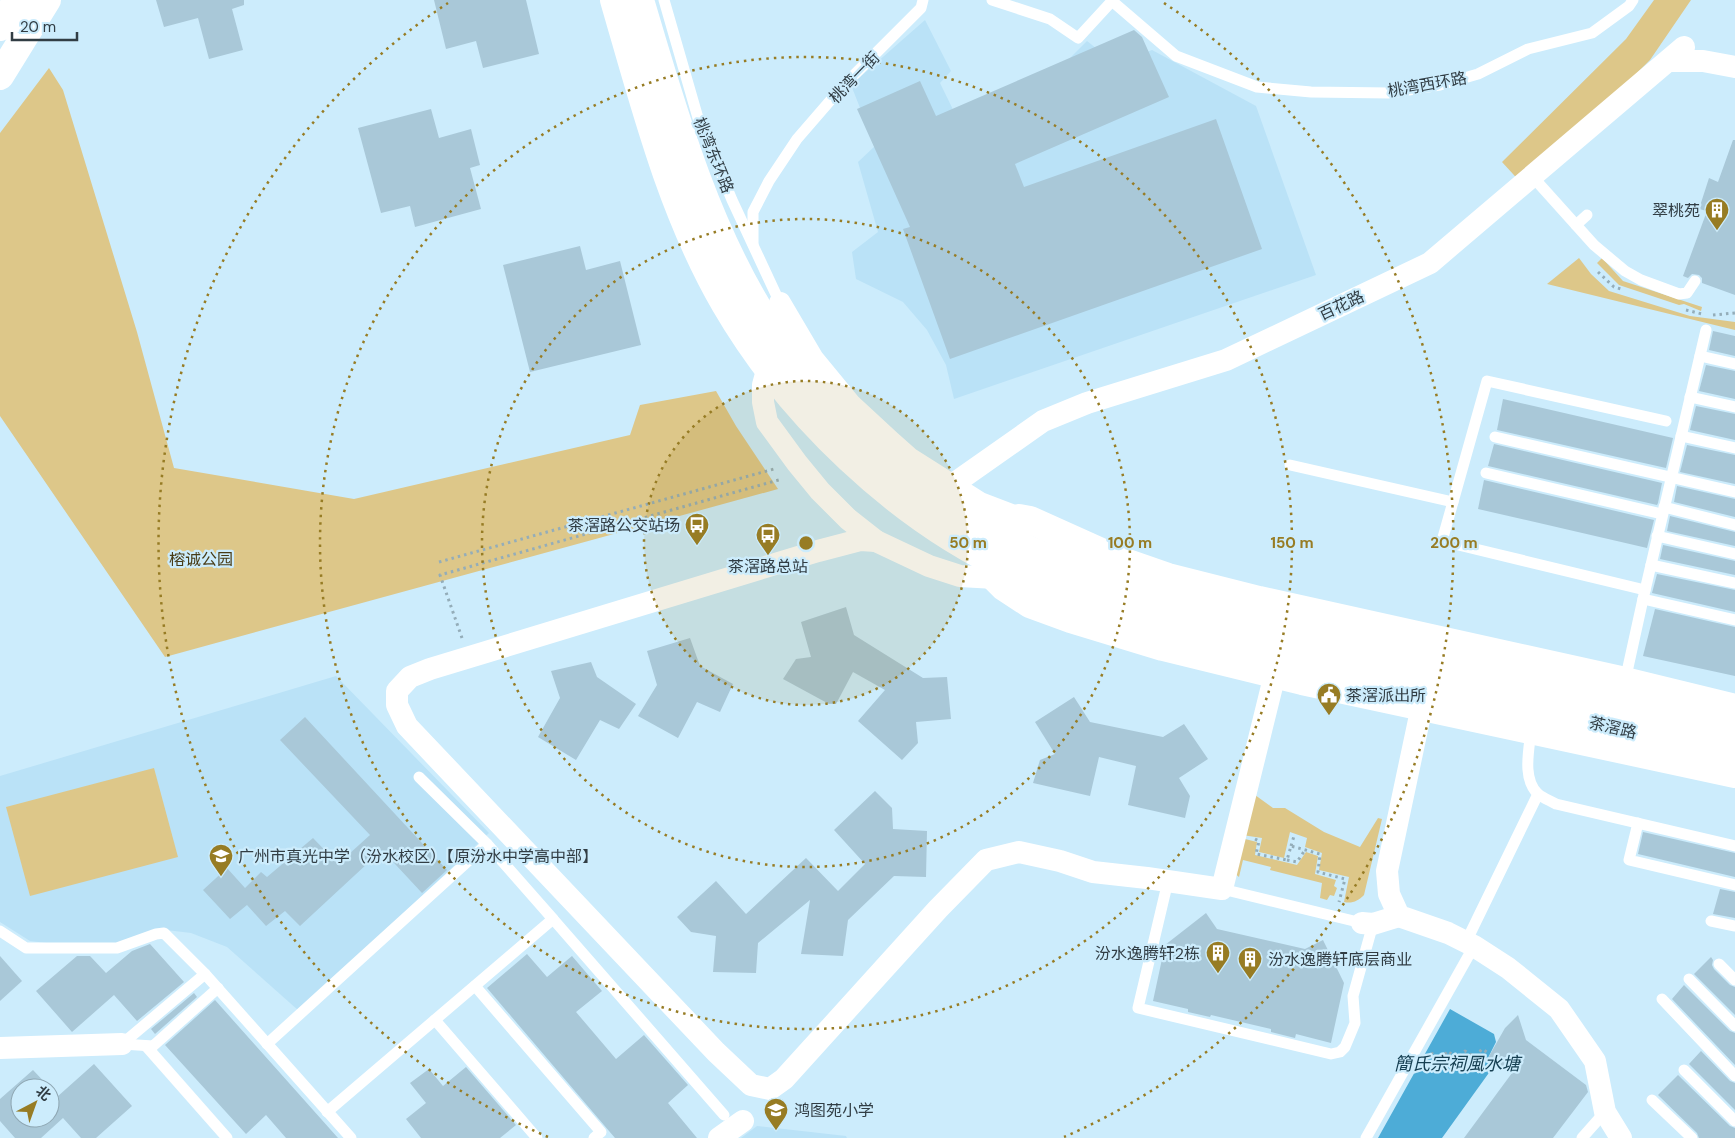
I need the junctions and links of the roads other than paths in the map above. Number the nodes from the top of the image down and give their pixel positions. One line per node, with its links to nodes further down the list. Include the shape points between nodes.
1 (17, 0): 10 (main road)
2 (47, 0): 12 (main road)
3 (614, 0): 49 (main road, via 676,200 725,304 758,356 793,402 886,490 969,548 1057,589 1260,646)
4 (640, 0): 49 (main road, via 695,174 741,276 769,326 800,368 838,413 881,453 963,514 1016,544 1076,568 1158,595)
5 (664, 0): 16 (lane, 桃湾东环路, via 698,118)
6 (922, 0): 16 (lane, 桃湾一街, via 921,8 842,87 797,139 769,180 753,212)
7 (992, 0): 9 (lane, via 1050,19 1078,38)
8 (1633, 0): 9 (lane, 桃湾西环路, via 1592,33 1528,50 1478,74 1440,85 1390,93 1311,92 1257,87 1176,56)
9 (1112, 1)
10 (0, 27)
11 (1733, 62): 13 (street, 百花路, via 1703,61 1676,54)
12 (0, 76)
13 (1532, 176): 15 (lane); 33 (street, 百花路, via 1430,263 1226,360 1087,403 1043,421)
14 (1587, 215): 15 (lane)
15 (1576, 225): 17 (lane, via 1594,245 1641,280 1679,294 1687,293)
16 (753, 247): 18 (lane, 桃湾东环路)
17 (1696, 280)
18 (780, 303): 23 (street, via 813,359); 26 (street, via 773,351 763,385 767,422)
19 (1706, 330): 20 (lane)
20 (1700, 356): 21 (lane); 22 (lane)
21 (1735, 364)
22 (1690, 397): 24 (lane); 27 (lane)
23 (850, 404): 26 (street, via 818,379 798,378 787,385 775,402 772,415); 33 (street, via 909,458)
24 (1735, 407)
25 (1666, 421): 35 (lane, via 1487,380)
26 (775, 433): 40 (street, via 820,490 848,519)
27 (1681, 436): 29 (lane); 32 (lane)
28 (1496, 437): 32 (lane)
29 (1735, 448)
30 (1290, 465): 35 (lane)
31 (1486, 472): 36 (lane)
32 (1671, 477): 34 (lane); 36 (lane)
33 (952, 485): 37 (street, via 980,503)
34 (1735, 492)
35 (1453, 502): 45 (lane, via 1442,541)
36 (1663, 511): 38 (lane); 39 (lane)
37 (1019, 518): 43 (main road, via 1010,522 998,535 991,550 991,570); 48 (main road, via 1168,577)
38 (1735, 525)
39 (1657, 536): 41 (lane); 42 (lane)
40 (876, 541): 43 (street, via 929,566 960,576); 61 (street, via 860,540 818,551 430,669 410,677 397,691 397,705 407,726 716,1052 751,1084 770,1088 784,1079 986,860 1019,852 1094,872)
41 (1735, 554)
42 (1651, 565): 44 (lane); 45 (lane)
43 (995, 578): 47 (main road, via 1030,604 1071,619 1163,647)
44 (1735, 583)
45 (1644, 594): 46 (lane); 48 (lane)
46 (1735, 620)
47 (1275, 674): 50 (main road); 63 (street)
48 (1625, 681): 51 (main road)
49 (1494, 686): 52 (main road, 茶滘路); 54 (main road, 茶滘路)
50 (1422, 706): 53 (main road); 64 (street, via 1387,871 1389,894)
51 (1735, 708)
52 (1735, 729)
53 (1531, 731): 55 (main road); 57 (lane, via 1530,780)
54 (1735, 756)
55 (1735, 774)
56 (419, 777): 59 (lane)
57 (1538, 794): 58 (lane, via 1556,804); 70 (lane)
58 (1638, 824): 60 (lane); 62 (lane, via 1629,860)
59 (487, 844): 65 (lane); 83 (lane)
60 (1735, 846)
61 (1168, 881): 63 (street); 73 (lane)
62 (1735, 885)
63 (1222, 889): 67 (lane)
64 (1399, 916): 67 (street); 70 (street)
65 (553, 919): 77 (lane); 91 (lane)
66 (1711, 921): 68 (lane)
67 (1367, 924): 73 (lane, via 1353,996 1355,1023 1340,1052 1331,1054 1138,1008)
68 (1735, 926)
69 (0, 930): 72 (lane, via 26,948 117,948 164,932)
70 (1470, 944): 90 (street, via 1508,968 1558,1009 1595,1061); 98 (lane)
71 (1719, 964): 76 (lane)
72 (205, 974): 78 (lane); 82 (lane)
73 (1146, 974): 74 (lane)
74 (1158, 977)
75 (1689, 979): 81 (lane)
76 (1735, 980)
77 (475, 986): 80 (lane); 96 (lane, via 601,1132)
78 (218, 988): 83 (lane); 84 (lane, via 154,1046)
79 (1662, 999): 87 (lane)
80 (435, 1020): 89 (lane); 95 (lane)
81 (1735, 1026)
82 (122, 1044): 84 (lane); 85 (street)
83 (268, 1044): 89 (lane)
84 (146, 1046): 93 (lane)
85 (0, 1048)
86 (1684, 1070): 92 (lane)
87 (1735, 1076)
88 (1652, 1100): 101 (lane)
89 (327, 1112): 94 (lane)
90 (1605, 1112): 99 (lane); 100 (street)
91 (734, 1118): 97 (street)
92 (1735, 1121)
93 (227, 1138)
94 (350, 1138)
95 (537, 1138)
96 (594, 1138)
97 (719, 1138)
98 (1366, 1138)
99 (1582, 1138)
100 (1621, 1138)
101 (1692, 1138)

